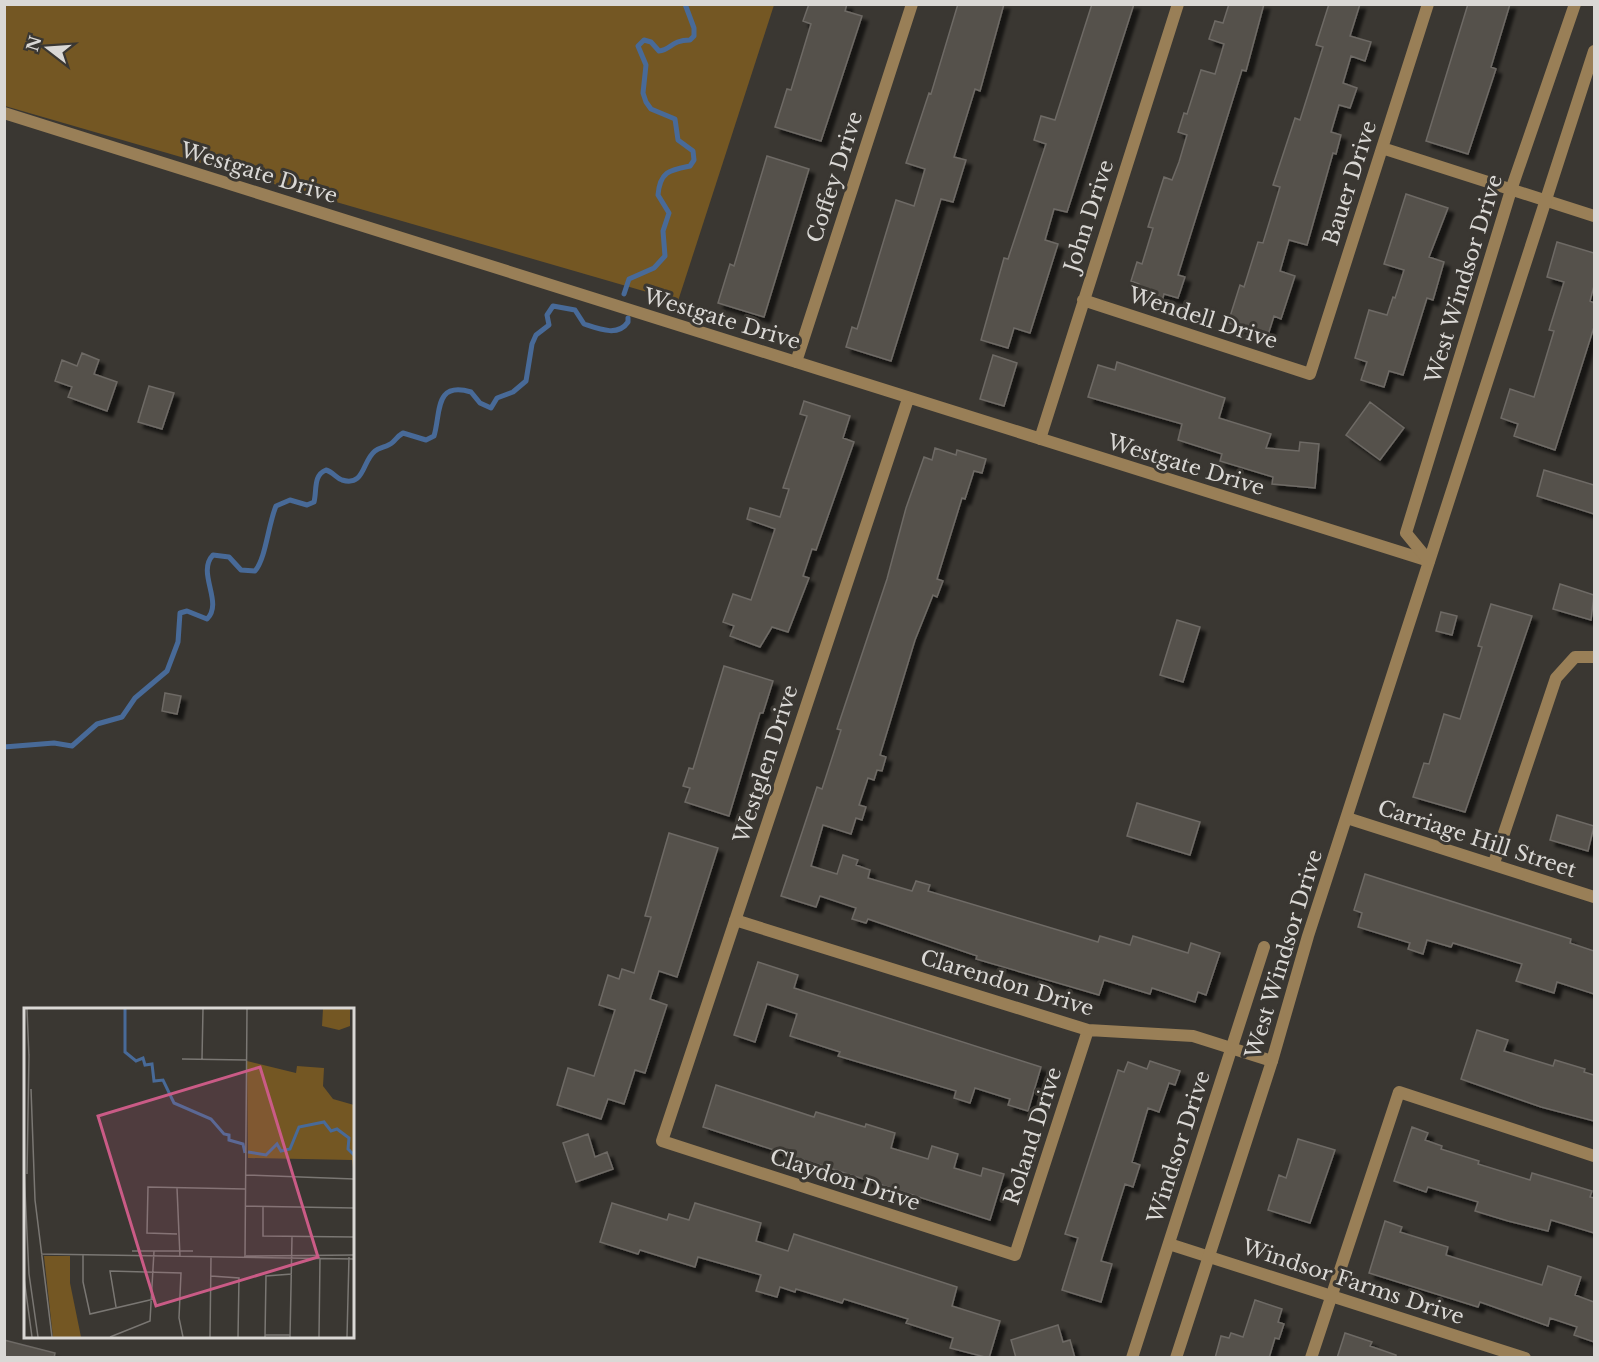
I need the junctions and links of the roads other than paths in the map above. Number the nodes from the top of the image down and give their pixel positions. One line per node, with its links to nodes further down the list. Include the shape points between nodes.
1 (912, 4): 12 (street, Coffey Drive)
2 (1178, 4): 11 (street, John Drive)
3 (1428, 4): 7 (street, Bauer Drive)
4 (1575, 4): 8 (street, West Windsor Drive)
5 (1594, 51): 9 (street, West Windsor Drive)
6 (4, 113): 12 (street, Westgate Drive)
7 (1382, 148): 8 (street); 13 (street, Bauer Drive)
8 (1511, 190): 9 (street); 16 (street, West Windsor Drive, via 1406,533)
9 (1545, 200): 10 (street); 16 (street, West Windsor Drive)
10 (1594, 216)
11 (1083, 300): 13 (street, Wendell Drive); 15 (street, John Drive)
12 (796, 362): 14 (street, Westgate Drive)
13 (1310, 374)
14 (908, 399): 15 (street, Westgate Drive); 21 (street, Westglen Drive)
15 (1040, 440): 16 (street, Westgate Drive)
16 (1429, 561): 18 (street, West Windsor Drive)
17 (1594, 657): 19 (street, via 1575,657 1557,678)
18 (1347, 818): 19 (street, Carriage Hill Street); 25 (street, West Windsor Drive)
19 (1494, 863): 20 (street, Carriage Hill Street)
20 (1594, 897)
21 (735, 920): 23 (street, Clarendon Drive); 26 (street, Westglen Drive)
22 (1263, 947): 24 (street, Windsor Drive)
23 (1088, 1030): 24 (street, Clarendon Drive, via 1193,1036); 29 (street, Roland Drive)
24 (1232, 1048): 25 (street, Clarendon Drive); 28 (street, Windsor Drive)
25 (1272, 1061): 30 (street, West Windsor Drive)
26 (662, 1141): 29 (street, Claydon Drive)
27 (1594, 1156): 31 (street, via 1399,1092)
28 (1168, 1244): 30 (street, Windsor Farms Drive); 32 (street, Windsor Drive)
29 (1015, 1255)
30 (1208, 1257): 31 (street, Windsor Farms Drive); 33 (street, West Windsor Drive)
31 (1331, 1296): 34 (street); 35 (street, Windsor Farms Drive)
32 (1132, 1358)
33 (1176, 1358)
34 (1311, 1358)
35 (1525, 1358)

